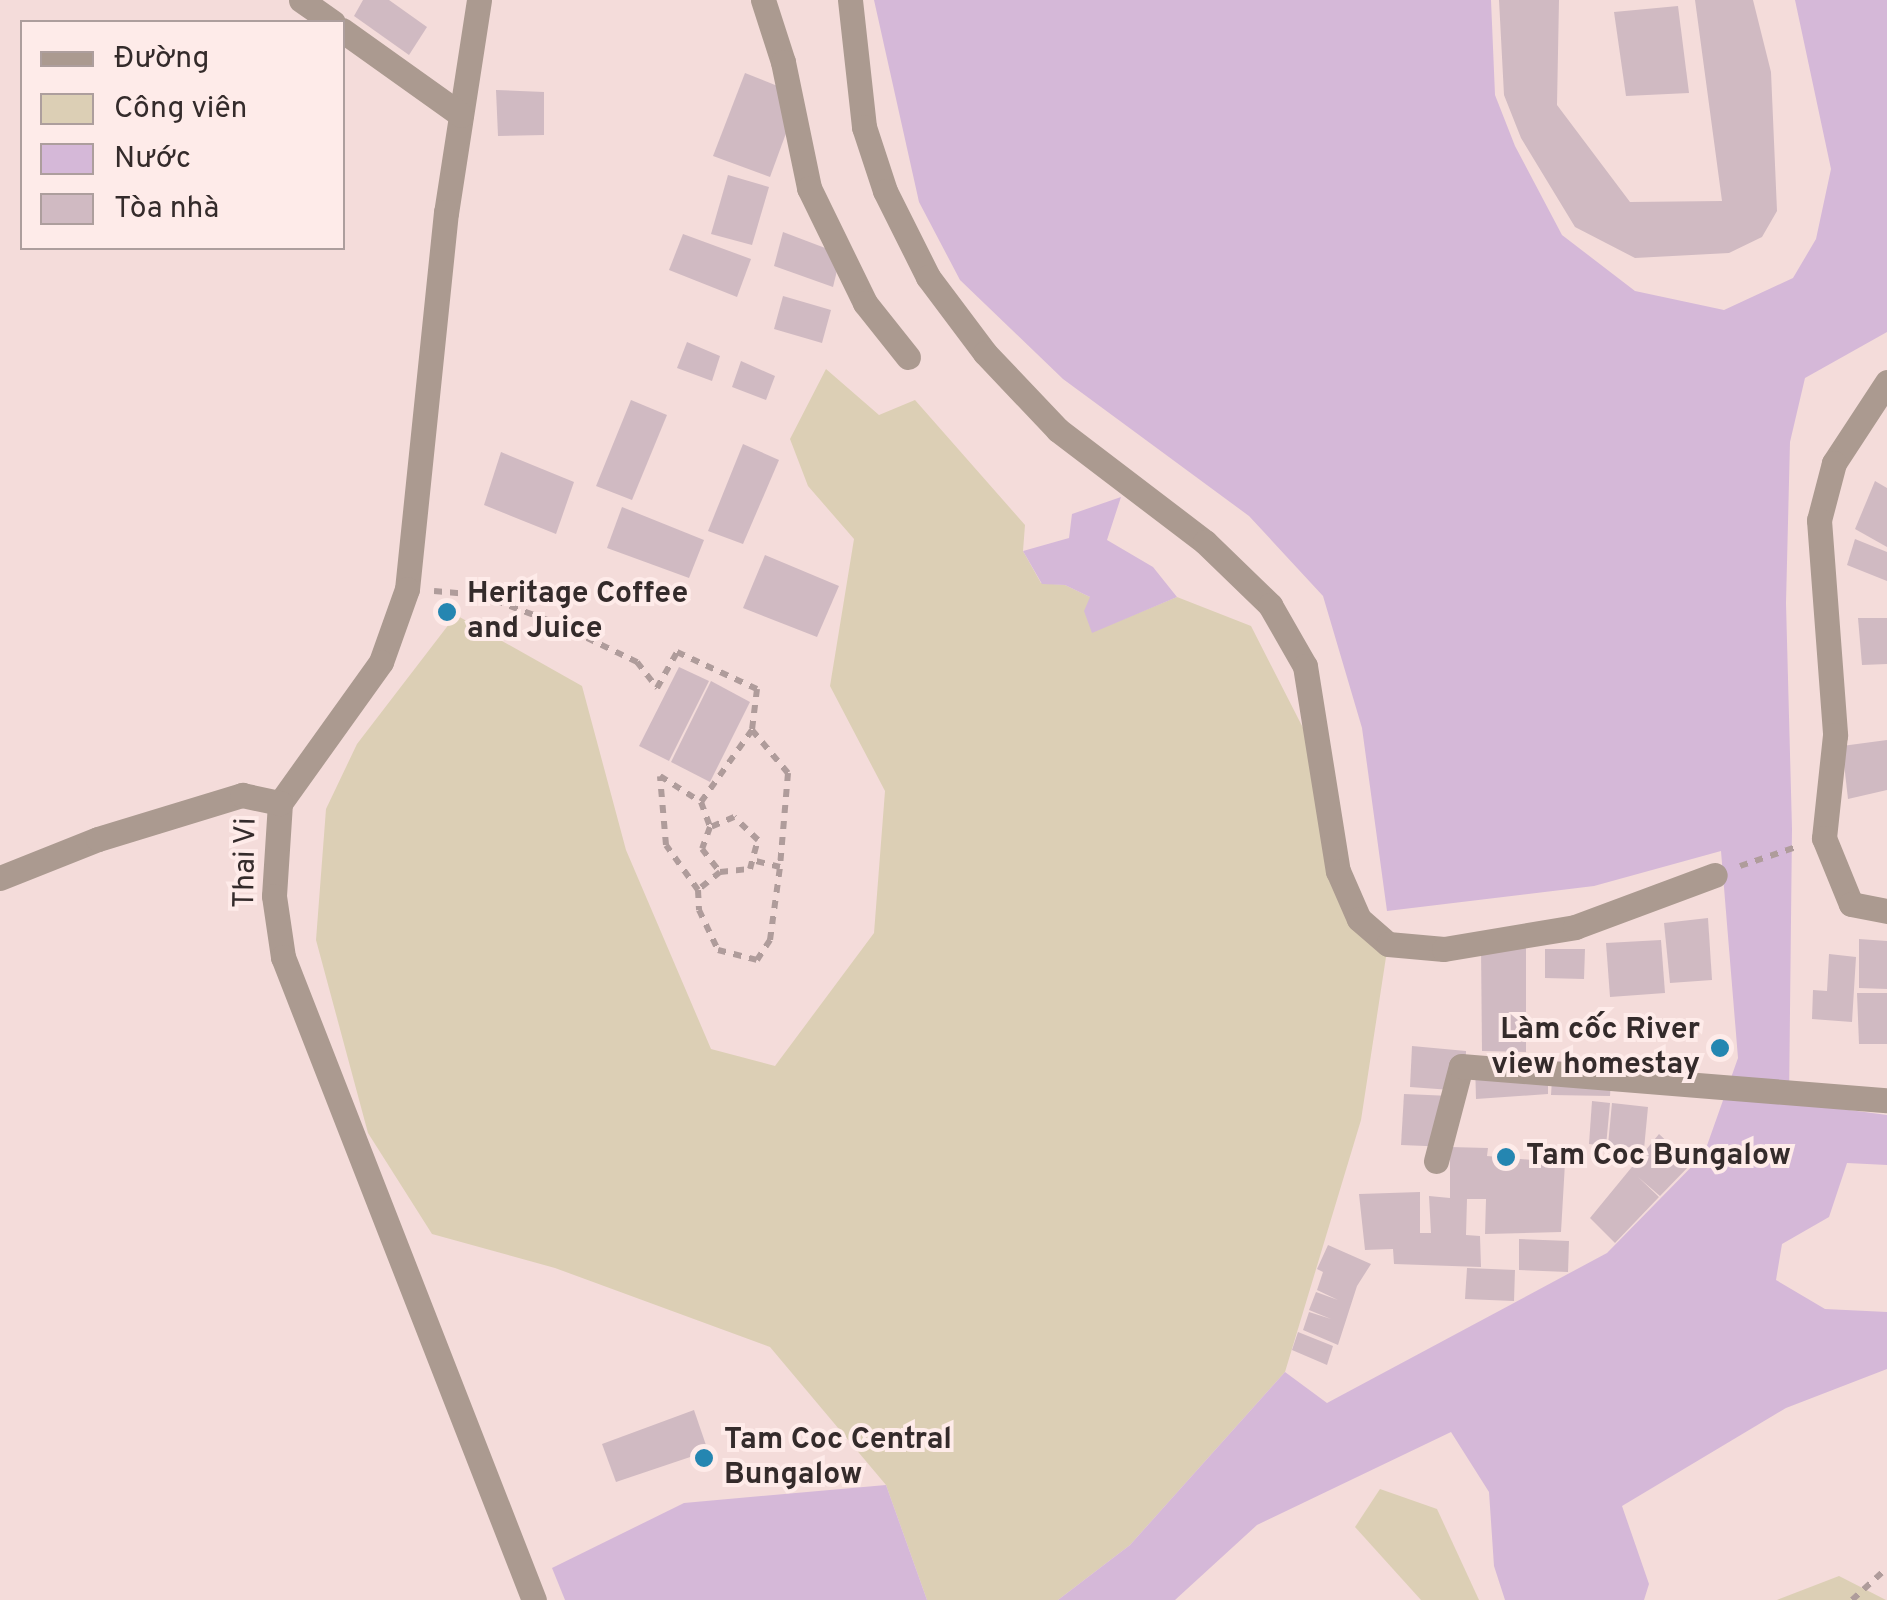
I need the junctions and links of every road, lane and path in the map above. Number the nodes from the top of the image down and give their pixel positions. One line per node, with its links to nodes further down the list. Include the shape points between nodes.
1 (301, 0): 5 (street)
2 (478, 0): 7 (street, Thai Vi)
3 (763, 0): 8 (street, via 809,188 864,303)
4 (850, 0): 19 (street, via 864,128 884,192 928,278 985,353 1058,430 1205,542 1270,605 1305,666 1338,871 1359,919 1388,944 1444,950 1574,927)
5 (329, 20)
6 (345, 32): 7 (street)
7 (461, 115): 10 (street, Thai Vi)
8 (908, 357)
9 (1887, 382): 15 (street, via 1834,462 1819,520 1836,735)
10 (407, 589): 11 (path, via 480,595 558,624 636,662 657,688 677,652 757,689); 13 (street, Thai Vi, via 380,662)
11 (752, 730): 12 (path); 17 (path, via 788,773)
12 (701, 802): 14 (path); 21 (path, via 660,776 666,844)
13 (280, 803): 20 (street, via 242,795 98,838); 26 (street, Thai Vi, via 274,896 283,957)
14 (710, 827): 16 (path, via 734,817 758,840); 18 (path, via 702,849)
15 (1824, 838): 19 (path); 22 (street, via 1851,904)
16 (752, 860): 17 (path); 18 (path, via 750,868)
17 (780, 866): 21 (path, via 770,940 757,960 718,950 699,910)
18 (720, 872): 21 (path)
19 (1715, 875)
20 (0, 878)
21 (698, 890)
22 (1887, 911)
23 (1887, 1100): 24 (street, via 1461,1066)
24 (1436, 1161)
25 (1887, 1568): 27 (path)
26 (534, 1600)
27 (1852, 1600)

